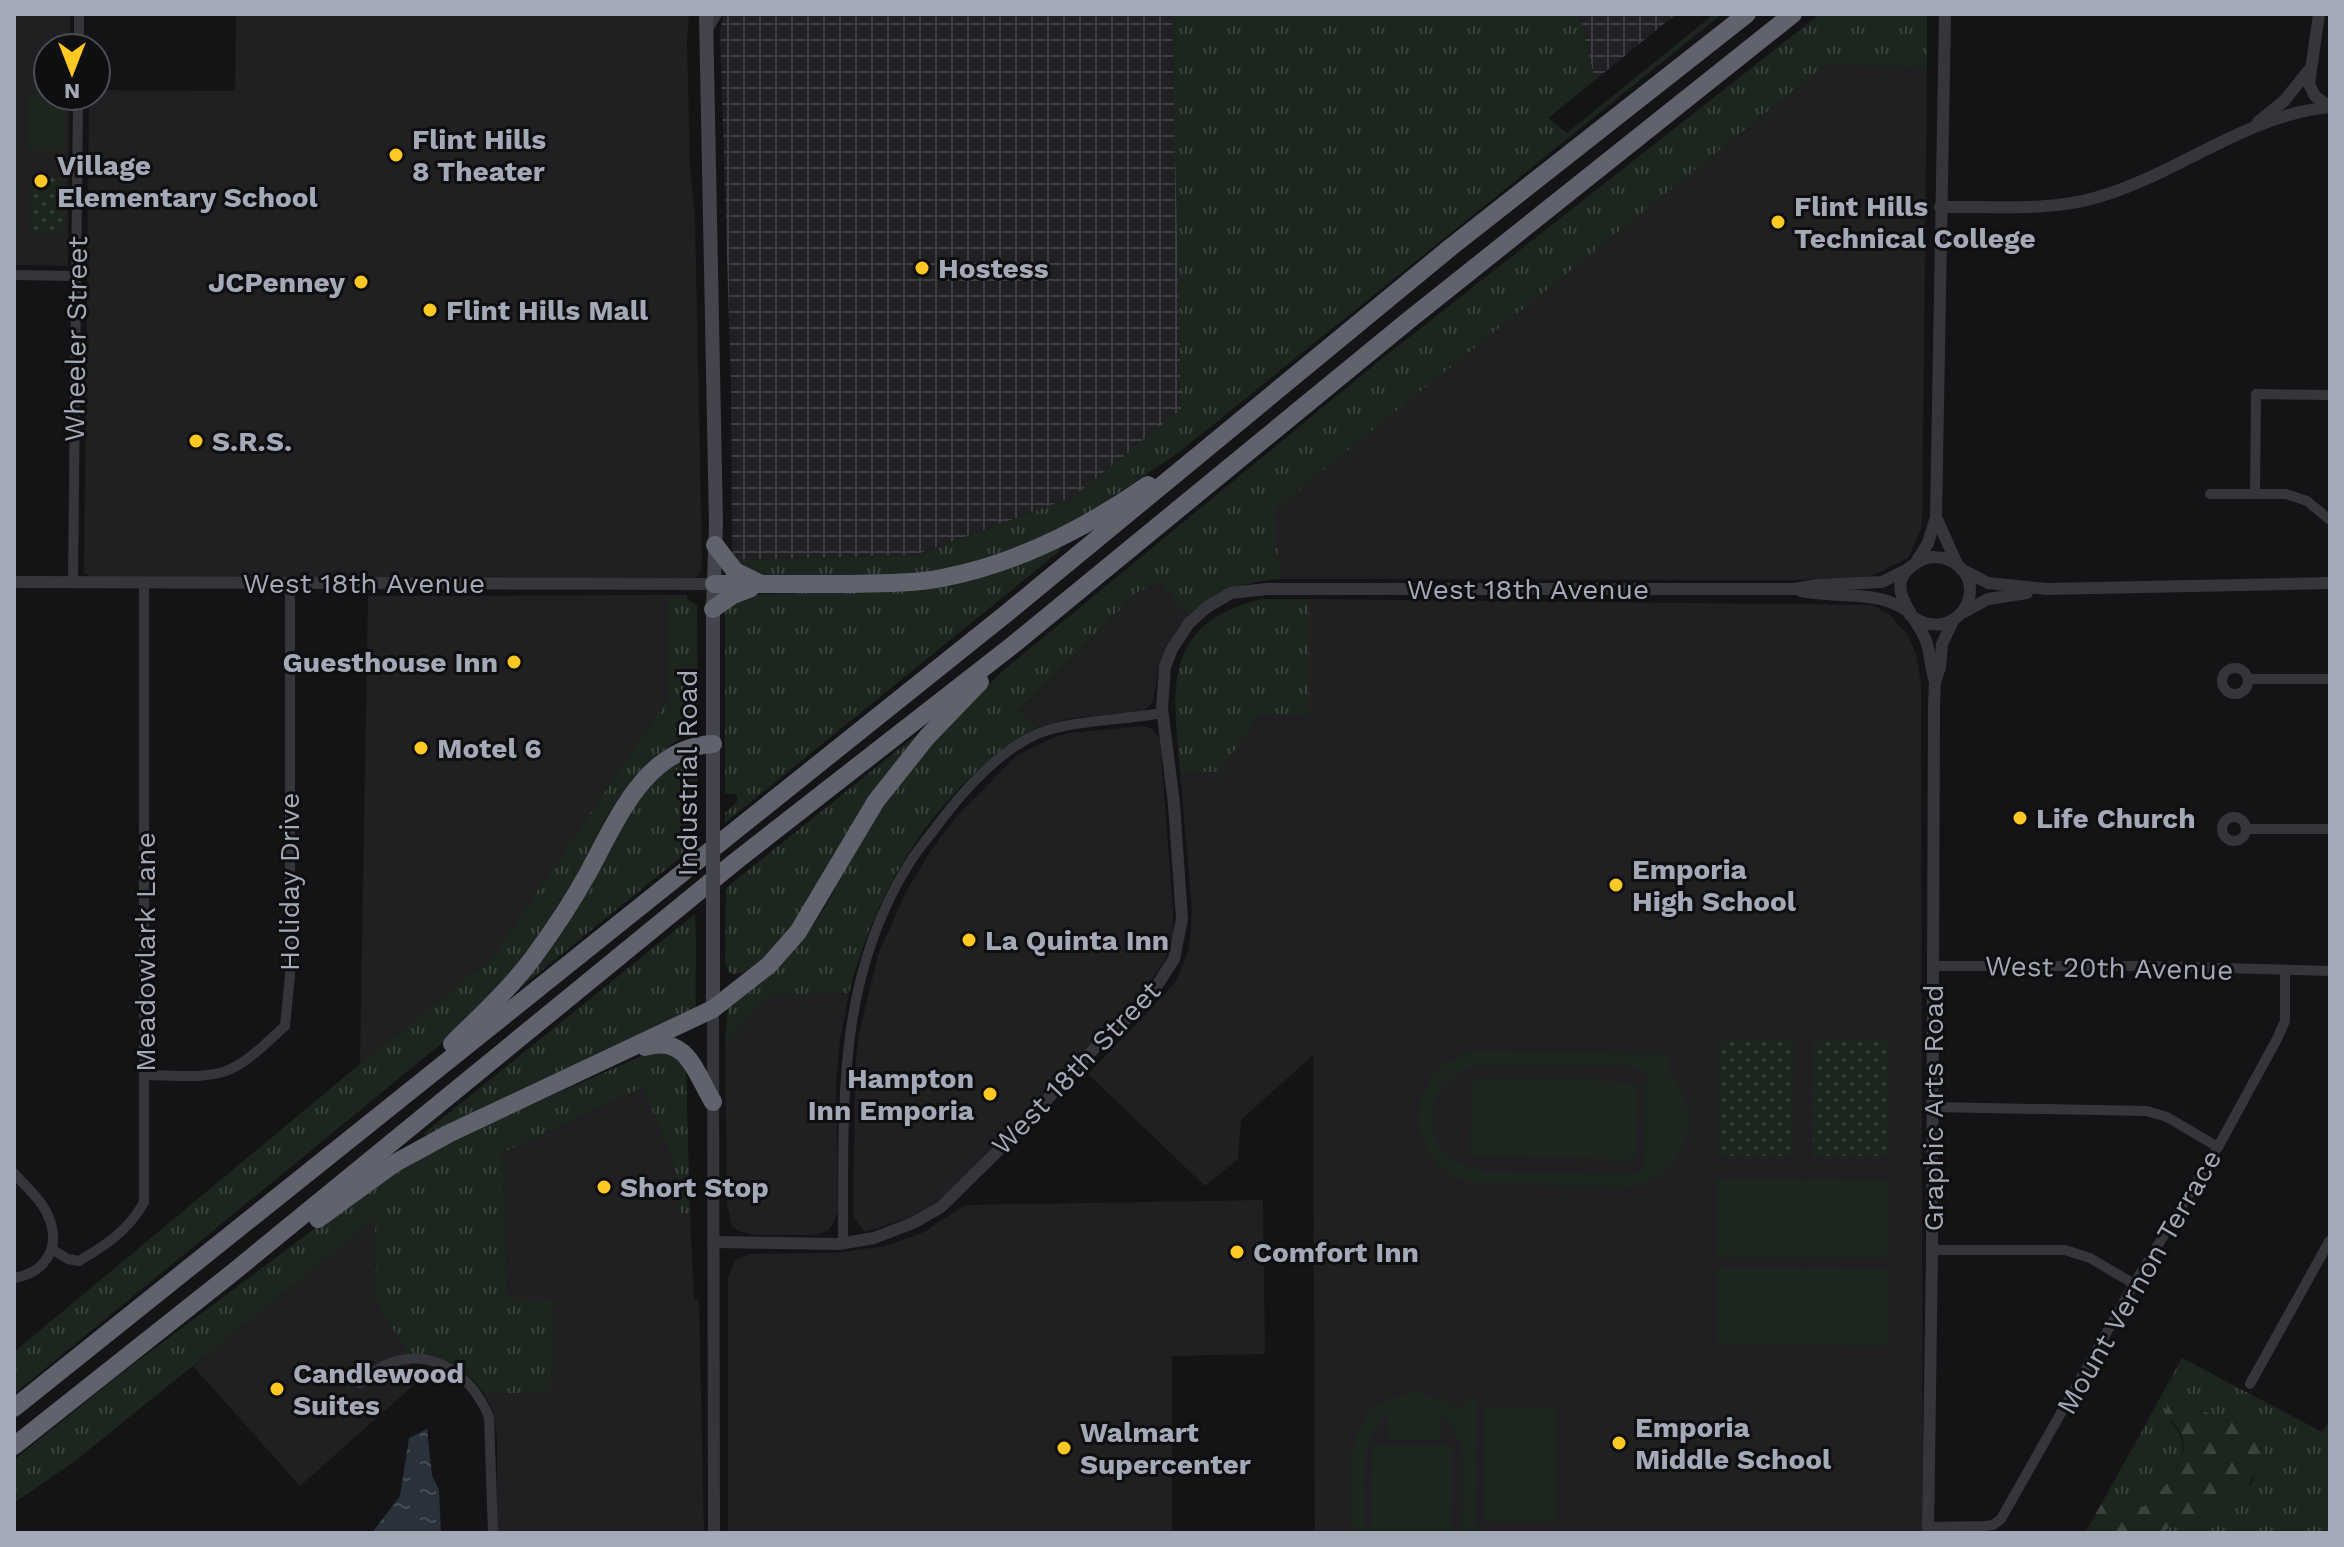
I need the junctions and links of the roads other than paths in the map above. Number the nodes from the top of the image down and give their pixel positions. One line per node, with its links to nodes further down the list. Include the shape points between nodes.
1 (716, 14): 7 (street)
2 (1793, 14): 8 (highway)
3 (1805, 14): 8 (highway)
4 (1945, 14): 14 (street)
5 (2319, 14): 10 (street)
6 (1745, 16): 18 (highway, via 1451,247)
7 (706, 22): 23 (main road, Industrial Road)
8 (1761, 41): 39 (highway, via 1409,320)
9 (2330, 47): 10 (street)
10 (2312, 64): 11 (street, via 2311,90); 13 (street, via 2284,101)
11 (2330, 107): 13 (street, via 2303,110)
12 (78, 112): 16 (street, Wheeler Street)
13 (2247, 130): 14 (street, via 2096,198 2052,205)
14 (1940, 207): 21 (street)
15 (14, 275): 16 (street)
16 (76, 276): 27 (street, Wheeler Street)
17 (2330, 395): 20 (street, via 2256,394)
18 (1222, 439): 32 (highway, via 1075,530 1005,561 904,583); 53 (highway)
19 (2210, 494): 20 (street)
20 (2255, 494): 22 (street, via 2297,497)
21 (1936, 517): 24 (street, via 1928,543); 25 (street)
22 (2330, 520)
23 (715, 545): 31 (main road, Industrial Road); 32 (highway, via 735,571)
24 (1912, 566): 25 (street, via 1936,557); 33 (street, West 18th Avenue, via 1882,582); 37 (street, via 1901,589)
25 (1959, 567): 34 (street, via 1988,583); 38 (street, via 1967,577 1969,597)
26 (14, 582): 27 (street, West 18th Avenue)
27 (73, 583): 28 (street, West 18th Avenue)
28 (144, 583): 29 (street, West 18th Avenue); 52 (street, Meadowlark Lane)
29 (290, 583): 31 (street, West 18th Avenue); 52 (street, Holiday Drive, via 290,975 285,1026 224,1072)
30 (2330, 583): 34 (street)
31 (714, 584): 32 (highway); 36 (main road, Industrial Road)
32 (761, 584): 36 (highway)
33 (1794, 589): 35 (street, West 18th Avenue); 37 (street, West 18th Avenue, via 1882,598)
34 (2046, 589): 38 (street, via 1988,599)
35 (1261, 590): 43 (street, West 18th Street, via 1231,593 1189,623 1165,667)
36 (713, 609): 44 (main road, Industrial Road)
37 (1908, 612): 38 (street, via 1930,625); 42 (street, Graphic Arts Road, via 1925,638)
38 (1957, 618): 42 (street, Graphic Arts Road, via 1942,644)
39 (1014, 644): 50 (highway, via 876,801 798,932 769,965); 64 (highway, via 736,861)
40 (2248, 679): 41 (street)
41 (2330, 679)
42 (1935, 682): 47 (street, Graphic Arts Road)
43 (1162, 713): 60 (street, West 18th Street, via 1182,919 1174,959 1159,986 941,1207 874,1238); 60 (street, via 1033,736 1010,750 952,806 907,866 869,946 848,1035)
44 (713, 744): 50 (main road, Industrial Road, bridge); 53 (highway, via 675,753 654,770 629,799 533,958)
45 (2246, 829): 46 (street)
46 (2330, 829)
47 (1933, 966): 48 (street, West 20th Avenue); 55 (street, Graphic Arts Road)
48 (2285, 971): 49 (street, West 20th Avenue); 56 (street, Mount Vernon Terrace, via 2285,1021)
49 (2330, 971)
50 (713, 1009): 51 (highway); 54 (street, Industrial Road)
51 (623, 1053): 54 (highway, via 671,1044 684,1052); 64 (highway, via 395,1163 268,1255)
52 (146, 1075): 61 (street, Meadowlark Lane, via 144,1202 134,1221 79,1261)
53 (416, 1086): 69 (highway)
54 (713, 1102): 59 (street, Industrial Road)
55 (1932, 1107): 56 (street, via 2147,1111); 62 (street, Graphic Arts Road)
56 (2218, 1147): 66 (street, Mount Vernon Terrace)
57 (14, 1173): 61 (street, via 42,1204)
58 (2330, 1240): 63 (street)
59 (713, 1242): 60 (street, West 18th Street); 73 (street, Industrial Road)
60 (843, 1243)
61 (53, 1250): 65 (street, via 30,1275)
62 (1932, 1250): 66 (street, via 2065,1250); 71 (street, Graphic Arts Road)
63 (2325, 1262): 68 (street)
64 (231, 1274): 70 (highway)
65 (14, 1278)
66 (2134, 1284): 71 (street, Mount Vernon Terrace, via 2001,1519 1993,1525)
67 (360, 1383): 72 (street, via 382,1366 425,1358 444,1364 472,1387 489,1417)
68 (2250, 1384)
69 (14, 1408)
70 (14, 1446)
71 (1928, 1530)
72 (493, 1533)
73 (714, 1533)

